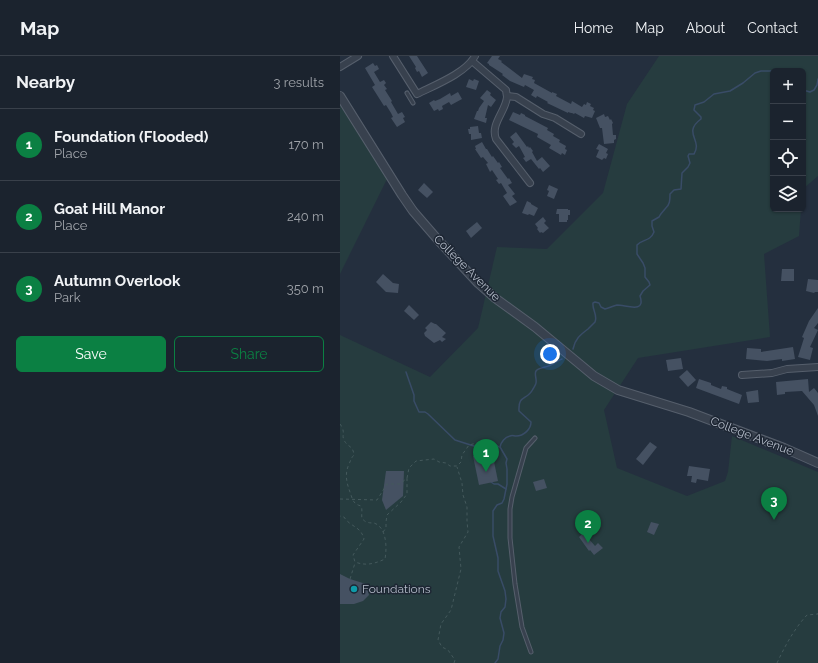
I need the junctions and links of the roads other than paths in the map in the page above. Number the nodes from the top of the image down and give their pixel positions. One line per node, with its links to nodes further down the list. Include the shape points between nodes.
1 (358, 56): 4 (street)
2 (393, 56): 6 (street)
3 (474, 59): 6 (street, via 455,75); 7 (street, via 506,90)
4 (340, 67)
5 (407, 93): 8 (lane)
6 (417, 94): 8 (lane)
7 (507, 96): 11 (street, via 516,97); 12 (street, via 495,128 496,139)
8 (410, 98): 10 (lane)
9 (341, 99): 16 (street, College Avenue, via 402,195 438,241 495,298 594,376 618,390 689,412)
10 (413, 103)
11 (581, 134)
12 (530, 183)
13 (818, 368): 14 (street)
14 (742, 375)
15 (535, 438): 17 (lane, via 526,448 510,509 515,584 522,627)
16 (818, 463)
17 (532, 652)

